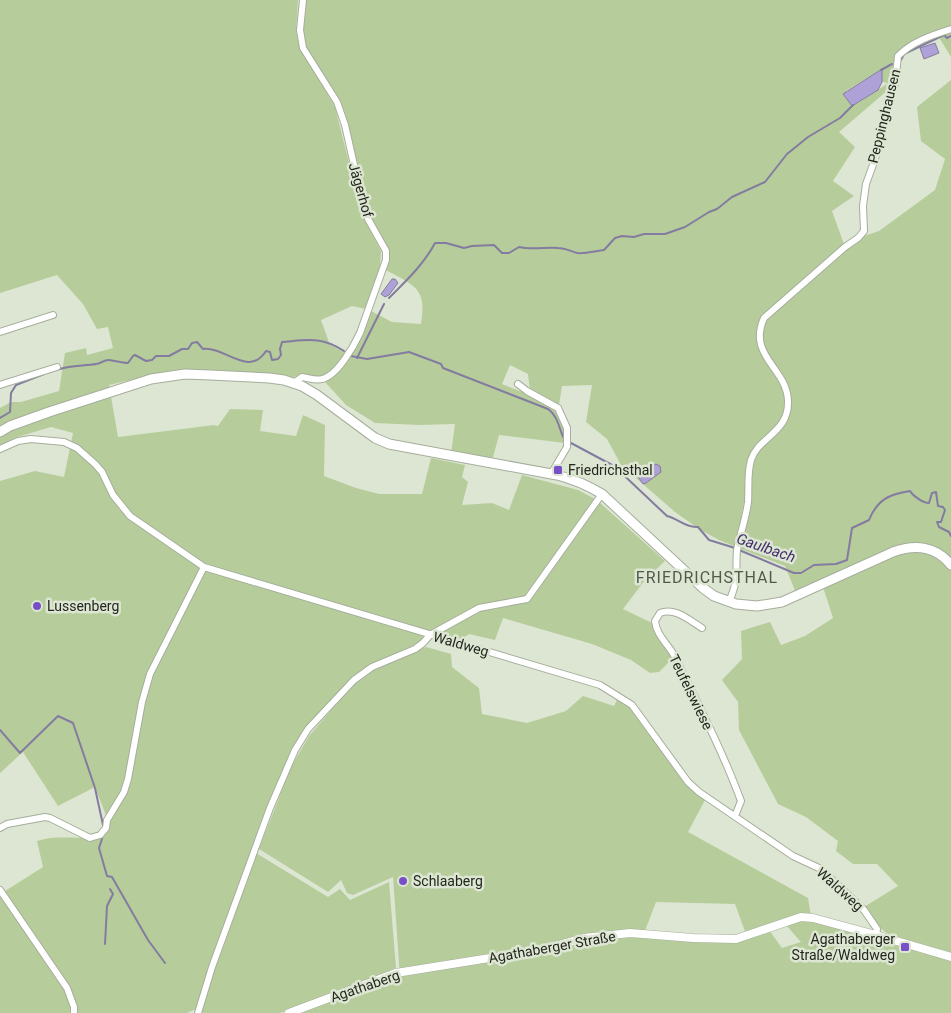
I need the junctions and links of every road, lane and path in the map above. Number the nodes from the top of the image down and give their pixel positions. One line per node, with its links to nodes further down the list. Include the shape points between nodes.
1 (303, 0): 6 (street, Jägerhof, via 300,30 303,48 338,102 361,196 368,219 386,251 386,260 360,333 342,361 325,379 305,377)
2 (951, 29): 15 (street, Peppinghausen, via 924,39 898,56 895,84 866,184 864,231 764,318 759,330 760,344 784,385 788,406 782,424 751,458 748,504 738,549 735,587)
3 (53, 315): 4 (street)
4 (0, 332)
5 (57, 367): 8 (street)
6 (294, 383): 9 (main road, via 246,377 166,376 57,409); 11 (main road, via 310,390 375,438 389,444)
7 (518, 384): 11 (street, via 558,408 567,428 567,447)
8 (0, 385)
9 (0, 432)
10 (0, 449): 14 (street, Waldweg, via 18,441 31,440 64,442 78,448 102,472 113,495 130,516)
11 (551, 474): 12 (main road, via 571,479)
12 (602, 494): 15 (main road, via 703,588); 17 (street, via 527,599 479,608)
13 (951, 565): 15 (main road, via 935,551 906,547 782,602 757,606)
14 (204, 567): 17 (street, Waldweg); 19 (street, via 150,674 124,792 100,836 90,838 45,817)
15 (729, 602)
16 (702, 628): 18 (street, Teufelswiese, via 670,611 660,613 655,621 656,629 670,649 732,776 741,801)
17 (430, 635): 18 (street, Waldweg, via 600,685 622,697 641,715 688,782); 25 (street, via 416,649 372,667 354,680 308,729 295,750 257,842)
18 (735, 816): 21 (street, Waldweg, via 793,856 821,869 864,910 877,929)
19 (0, 828)
20 (0, 890): 24 (street, via 67,988)
21 (876, 934): 22 (street, Agathaberger Straße); 23 (street, Agathaberger Straße, via 801,917 736,939 630,933 584,938 540,950)
22 (951, 957)
23 (414, 970): 26 (street, Agathaberg, via 396,973)
24 (74, 1013)
25 (198, 1013)
26 (289, 1013)

